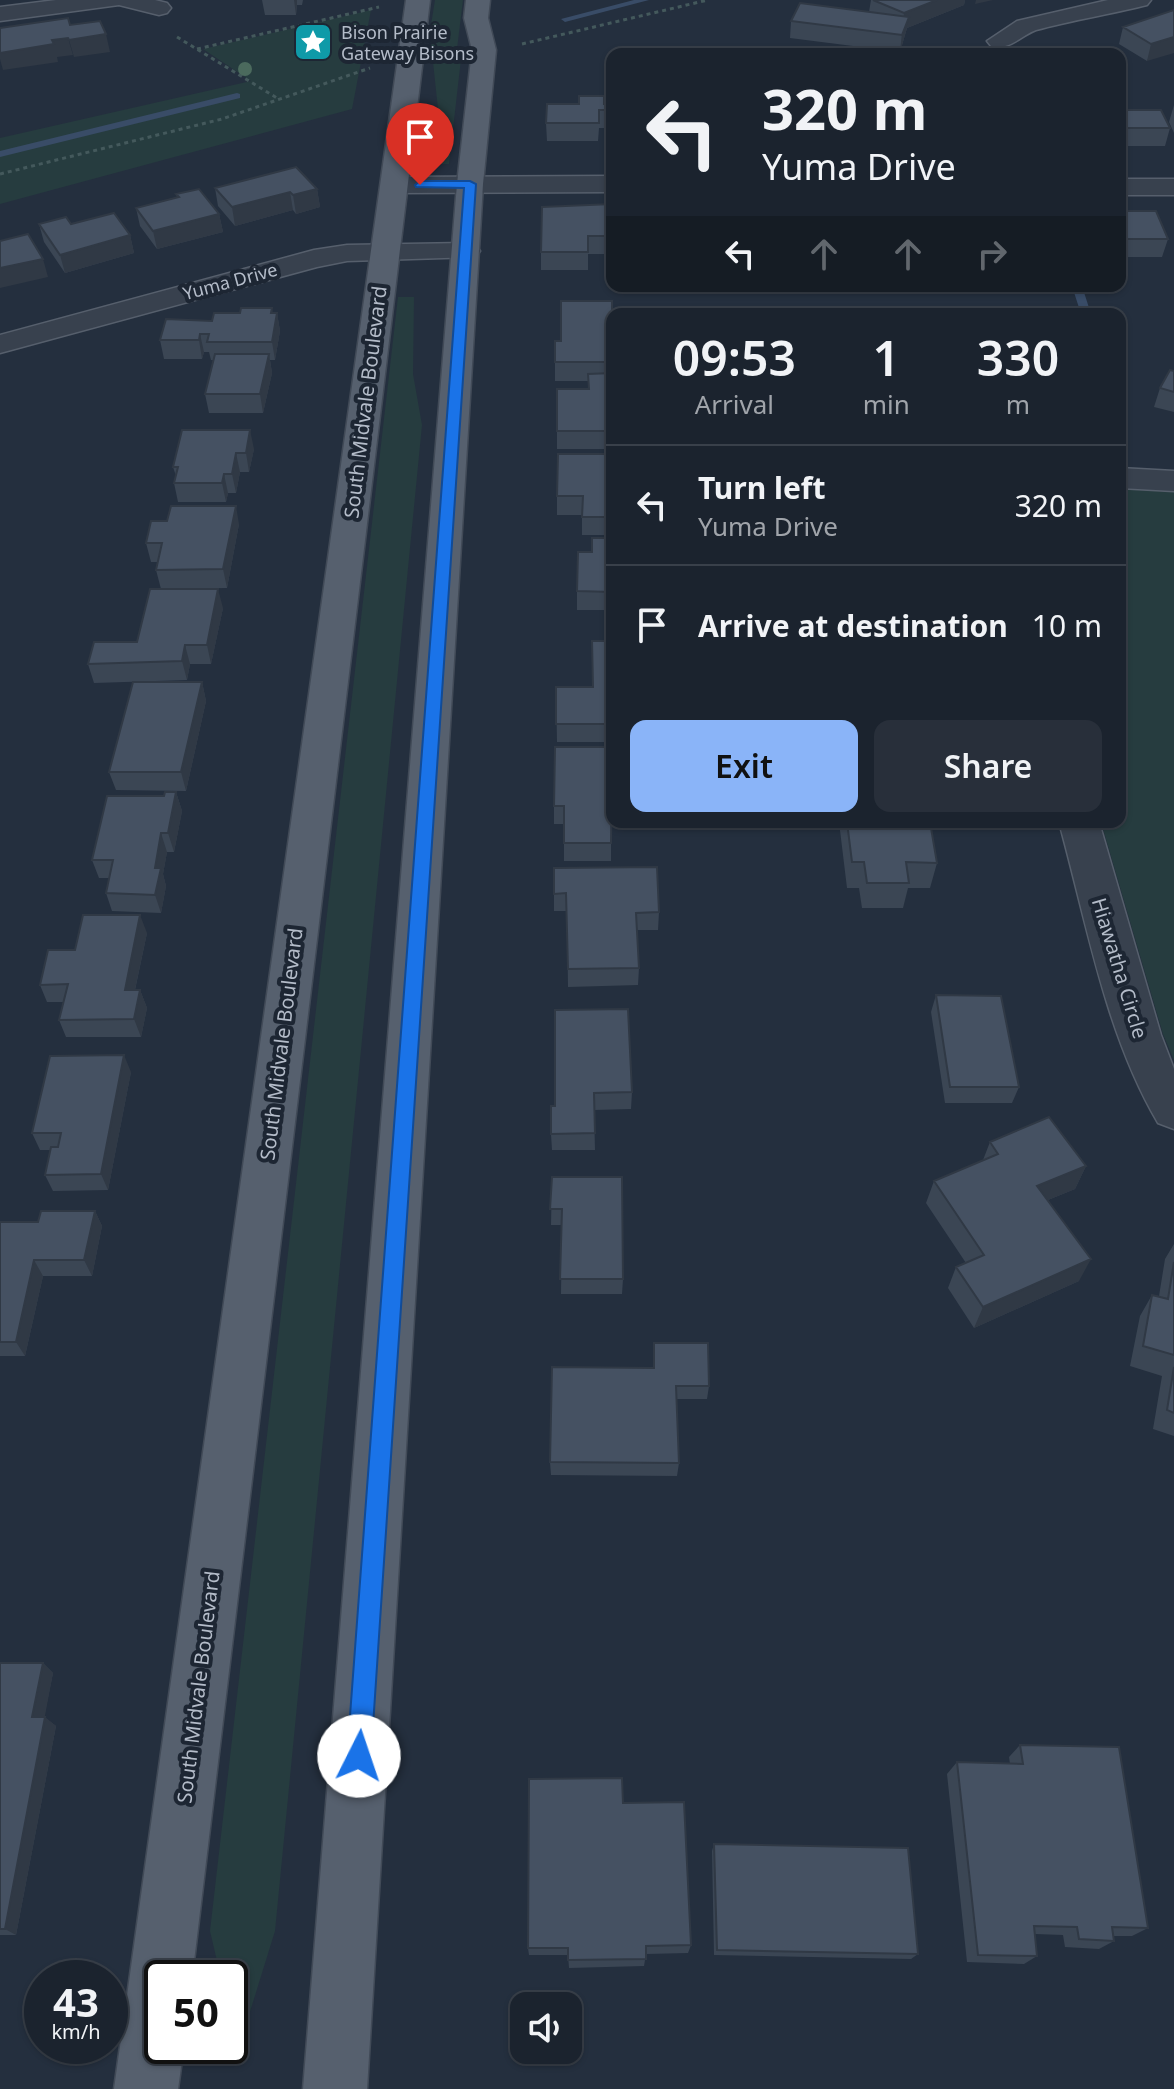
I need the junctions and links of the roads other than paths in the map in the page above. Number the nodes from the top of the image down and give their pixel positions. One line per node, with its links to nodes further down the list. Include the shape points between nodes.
1 (113, 0): 7 (street)
2 (125, 0): 6 (street)
3 (418, 0): 11 (main road, South Midvale Boulevard)
4 (478, 0): 9 (main road, via 476,18 484,50)
5 (1139, 0): 8 (street, via 1025,26)
6 (159, 8)
7 (0, 14)
8 (999, 41)
9 (470, 184): 10 (street); 11 (street); 15 (main road)
10 (606, 184)
11 (395, 185): 14 (main road, South Midvale Boulevard)
12 (1126, 187): 13 (street)
13 (1174, 187)
14 (384, 251): 15 (street, Yuma Drive); 16 (street, Yuma Drive, via 314,259); 21 (main road, South Midvale Boulevard)
15 (466, 251): 22 (main road)
16 (0, 344)
17 (1126, 478): 18 (street)
18 (1174, 481)
19 (1081, 828): 20 (street, Hiawatha Circle, via 1139,1035)
20 (1174, 1110)
21 (146, 2089)
22 (335, 2089)

